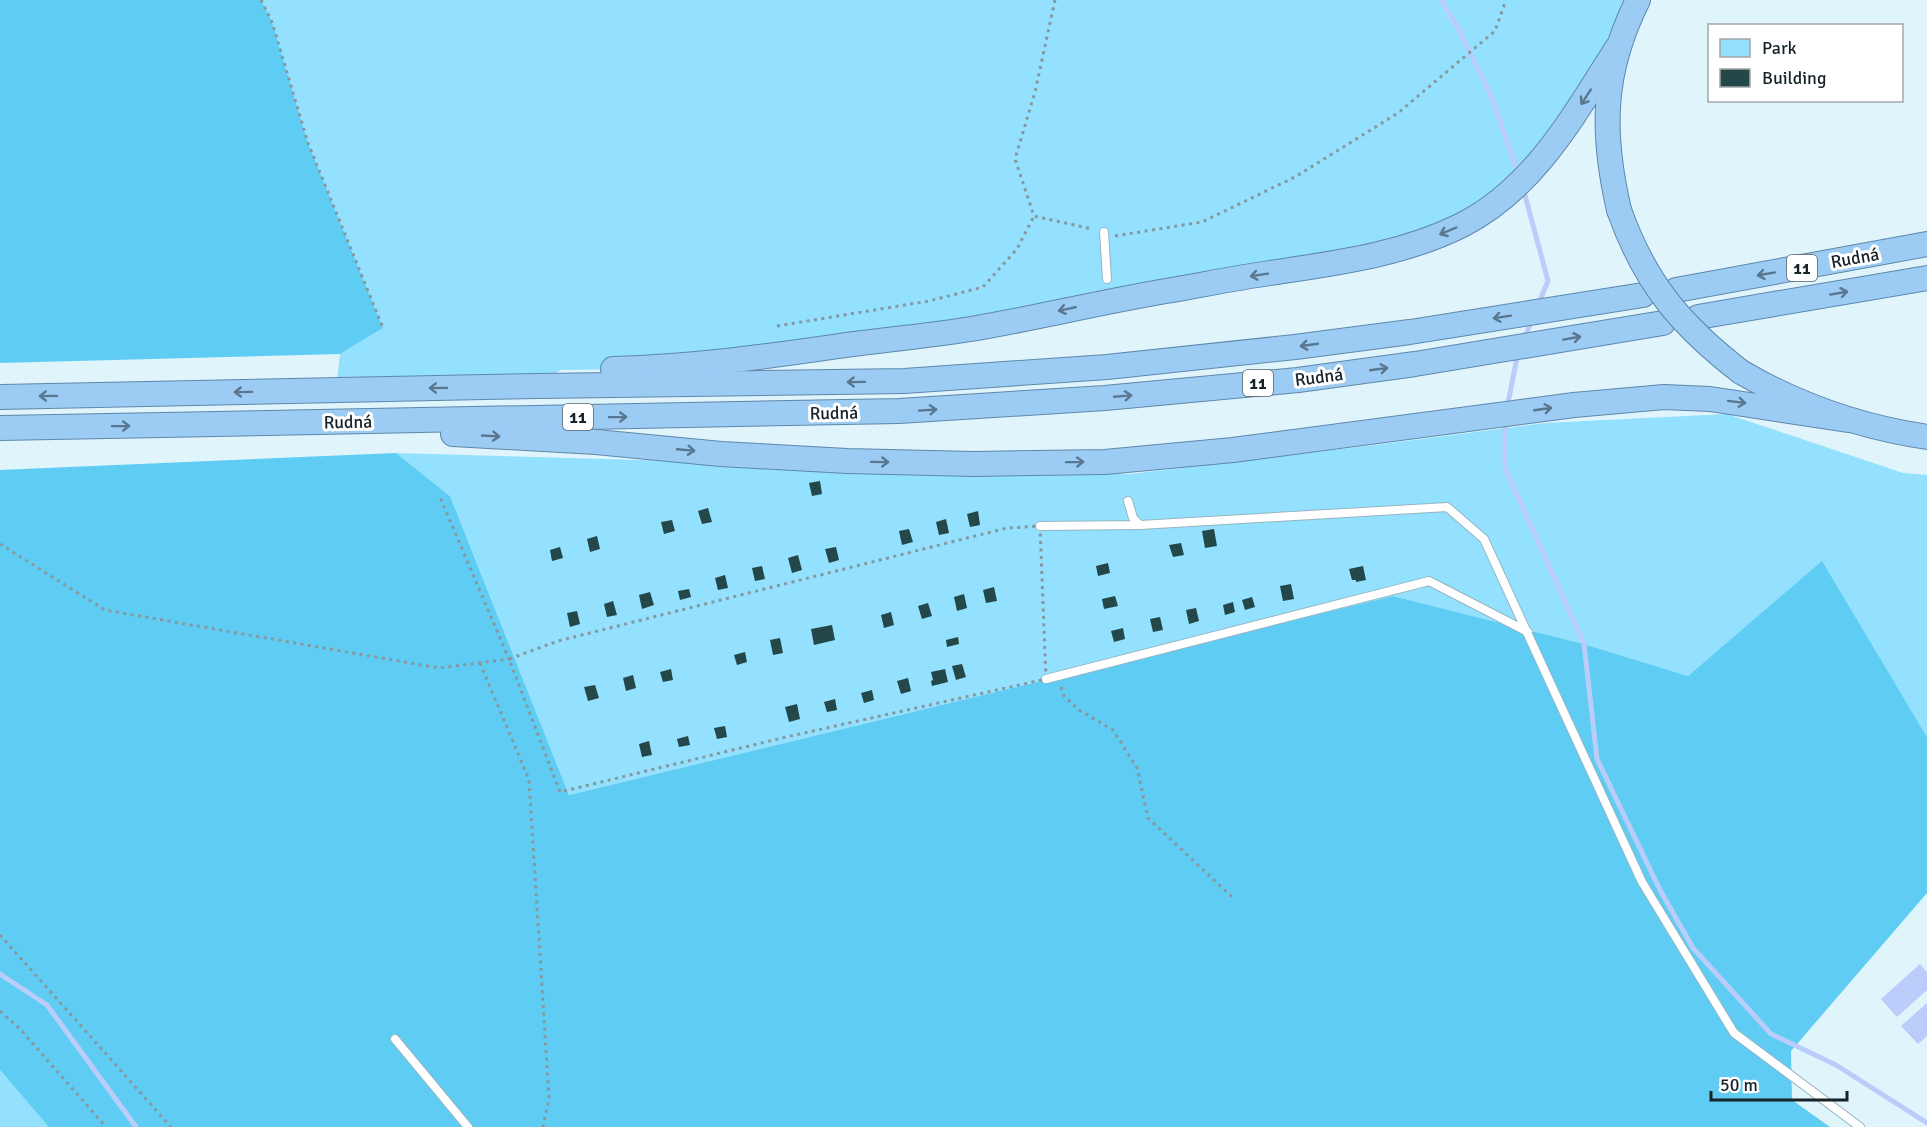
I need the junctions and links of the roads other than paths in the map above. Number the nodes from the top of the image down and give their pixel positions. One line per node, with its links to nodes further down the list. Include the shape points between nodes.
1 (1638, 0): 2 (highway)
2 (1617, 48): 11 (highway, one-way to 11, via 1569,122 1522,181 1464,224 1393,252 1117,299 972,329 699,364 560,370); 13 (highway, bridge, via 1607,110 1610,172 1619,210 1636,251 1662,296 1700,339 1742,372 1795,400)
3 (1104, 232): 6 (lane)
4 (1927, 244): 7 (highway, Rudná / 11, one-way to 7)
5 (1927, 278): 9 (highway, Rudná / 11, one-way to 5)
6 (1107, 279)
7 (1677, 290)
8 (1643, 295): 11 (highway, Rudná / 11, one-way to 11, via 1410,332 1107,367 904,381)
9 (1698, 317)
10 (1663, 323): 14 (highway, Rudná / 11, one-way to 10, via 899,411 1105,398 1403,366)
11 (538, 386): 12 (highway, Rudná / 11, one-way to 12)
12 (0, 397)
13 (1848, 420): 14 (highway, one-way to 13, via 721,454 974,464 1105,462 1233,450 1574,405 1664,397 1710,399); 16 (highway)
14 (308, 422): 15 (highway, Rudná / 11, one-way to 14)
15 (0, 428)
16 (1927, 437)
17 (1128, 501): 18 (lane, via 1133,518)
18 (1140, 525): 19 (lane); 20 (lane, via 1447,507 1484,538)
19 (1040, 526)
20 (1528, 632): 21 (lane, via 1429,581); 24 (lane, via 1642,882 1734,1033)
21 (1047, 679)
22 (395, 1039): 23 (lane)
23 (468, 1127)
24 (1860, 1127)

